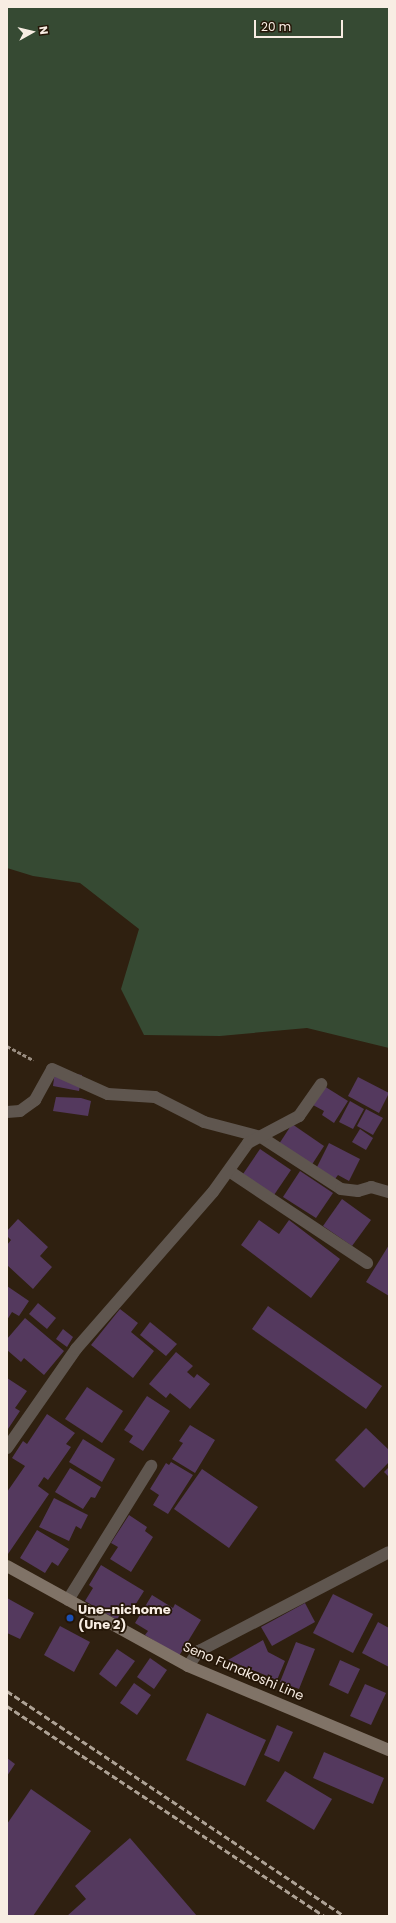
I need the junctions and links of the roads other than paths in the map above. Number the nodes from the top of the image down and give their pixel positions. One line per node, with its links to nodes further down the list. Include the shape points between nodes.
1 (321, 1084): 3 (street, via 299,1116)
2 (7, 1112): 3 (street, via 20,1111 35,1100 52,1069 108,1094 154,1097 204,1122)
3 (261, 1137): 4 (street, via 248,1143); 5 (street, via 341,1189 358,1191 372,1187)
4 (229, 1171): 6 (street); 7 (street, via 76,1349)
5 (389, 1192)
6 (367, 1264)
7 (7, 1448)
8 (151, 1466): 11 (street)
9 (389, 1552): 12 (street, via 200,1652)
10 (7, 1566): 11 (main road, Seno Funakoshi Line)
11 (68, 1600): 12 (main road, Seno Funakoshi Line)
12 (188, 1666): 13 (main road, Seno Funakoshi Line)
13 (389, 1750)

